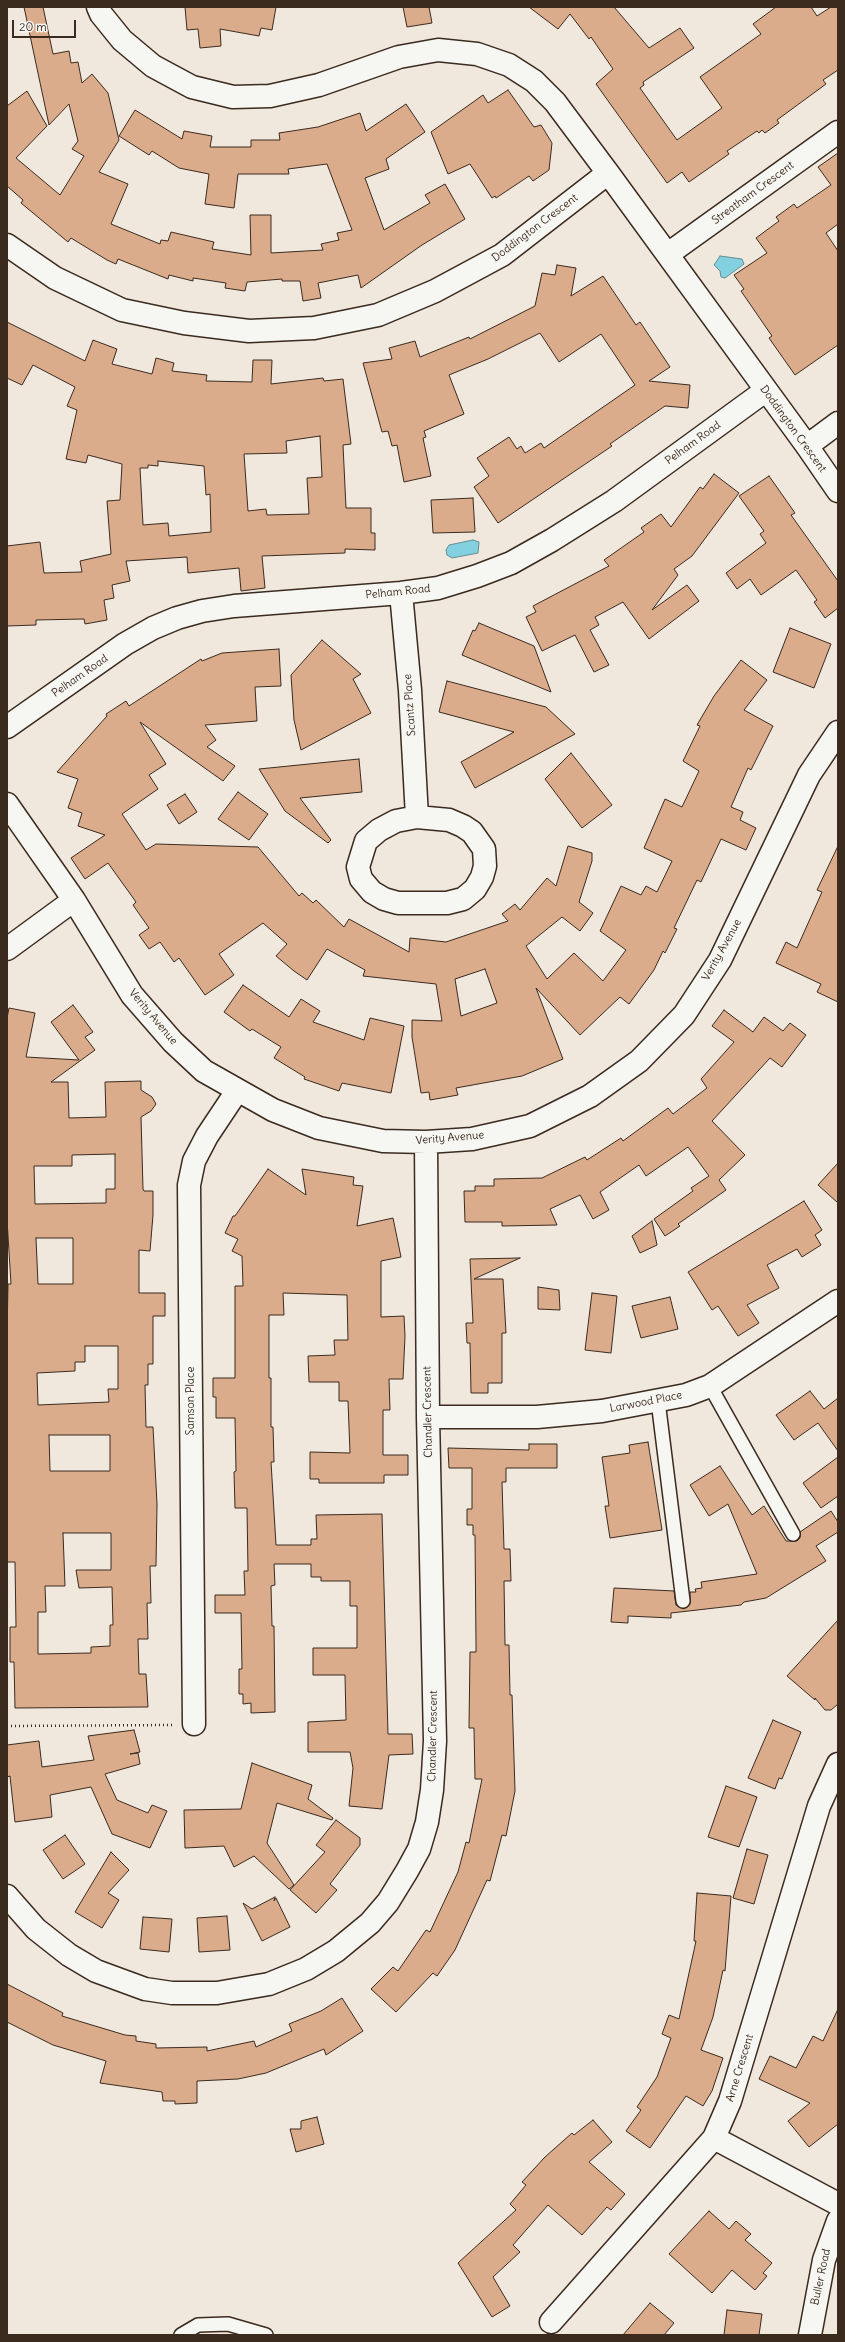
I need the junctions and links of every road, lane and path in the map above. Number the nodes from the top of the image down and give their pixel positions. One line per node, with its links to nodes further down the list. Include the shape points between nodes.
1 (98, 7): 3 (street, Doddington Crescent, via 122,40 153,66 192,87 233,97 270,96 319,85 399,57 415,54 438,50 477,54 509,65 534,81 555,102)
2 (838, 132): 5 (street, Streatham Crescent)
3 (608, 173): 4 (street, Doddington Crescent, via 502,255 449,284 378,315 314,328 249,330 184,323 122,310 55,278); 5 (street, Doddington Crescent)
4 (7, 245)
5 (668, 254): 6 (street, Doddington Crescent)
6 (766, 391): 8 (street, Doddington Crescent); 10 (street, Pelham Road, via 614,501 511,563 438,588)
7 (838, 423): 8 (street)
8 (807, 446): 9 (street, Doddington Crescent)
9 (838, 491)
10 (401, 593): 11 (street, Pelham Road, via 234,606 177,618 125,644); 14 (street, Scantz Place, via 410,690)
11 (7, 727)
12 (838, 732): 18 (street, Verity Avenue, via 809,775 720,960 684,1015 639,1061 590,1096 530,1126 472,1139)
13 (7, 804): 15 (street, Verity Avenue)
14 (417, 817): 14 (street, via 449,820 463,826 472,832 484,849 485,866 482,877 475,889 463,899 447,903 398,903 372,892 361,879 358,867 366,841 390,824)
15 (74, 900): 16 (street); 17 (street, Verity Avenue, via 132,995 178,1047 204,1070)
16 (7, 949)
17 (237, 1091): 18 (street, Verity Avenue, via 273,1110 319,1128 383,1141); 25 (street, Samson Place, via 207,1136 194,1161 190,1185)
18 (426, 1142): 22 (street, Chandler Crescent)
19 (838, 1302): 20 (street, Larwood Place)
20 (710, 1386): 21 (street, Larwood Place); 23 (lane)
21 (658, 1401): 22 (street, Larwood Place, via 602,1411 537,1417); 24 (lane)
22 (428, 1417): 28 (street, Chandler Crescent, via 435,1741 432,1790 427,1822 419,1849 388,1902 370,1923 336,1951 306,1970 269,1984 197,1994 145,1989 96,1970 69,1955 36,1929)
23 (793, 1534)
24 (683, 1601)
25 (194, 1724): 26 (path)
26 (7, 1726)
27 (838, 1764): 29 (street, Arne Crescent, via 820,1806 730,2101)
28 (7, 1896)
29 (714, 2138): 30 (street); 32 (street, Arne Crescent)
30 (838, 2204)
31 (838, 2221): 35 (street, Buller Road, via 824,2260)
32 (551, 2322)
33 (181, 2335): 34 (lane, via 198,2325 228,2324)
34 (266, 2335)
35 (810, 2335)

